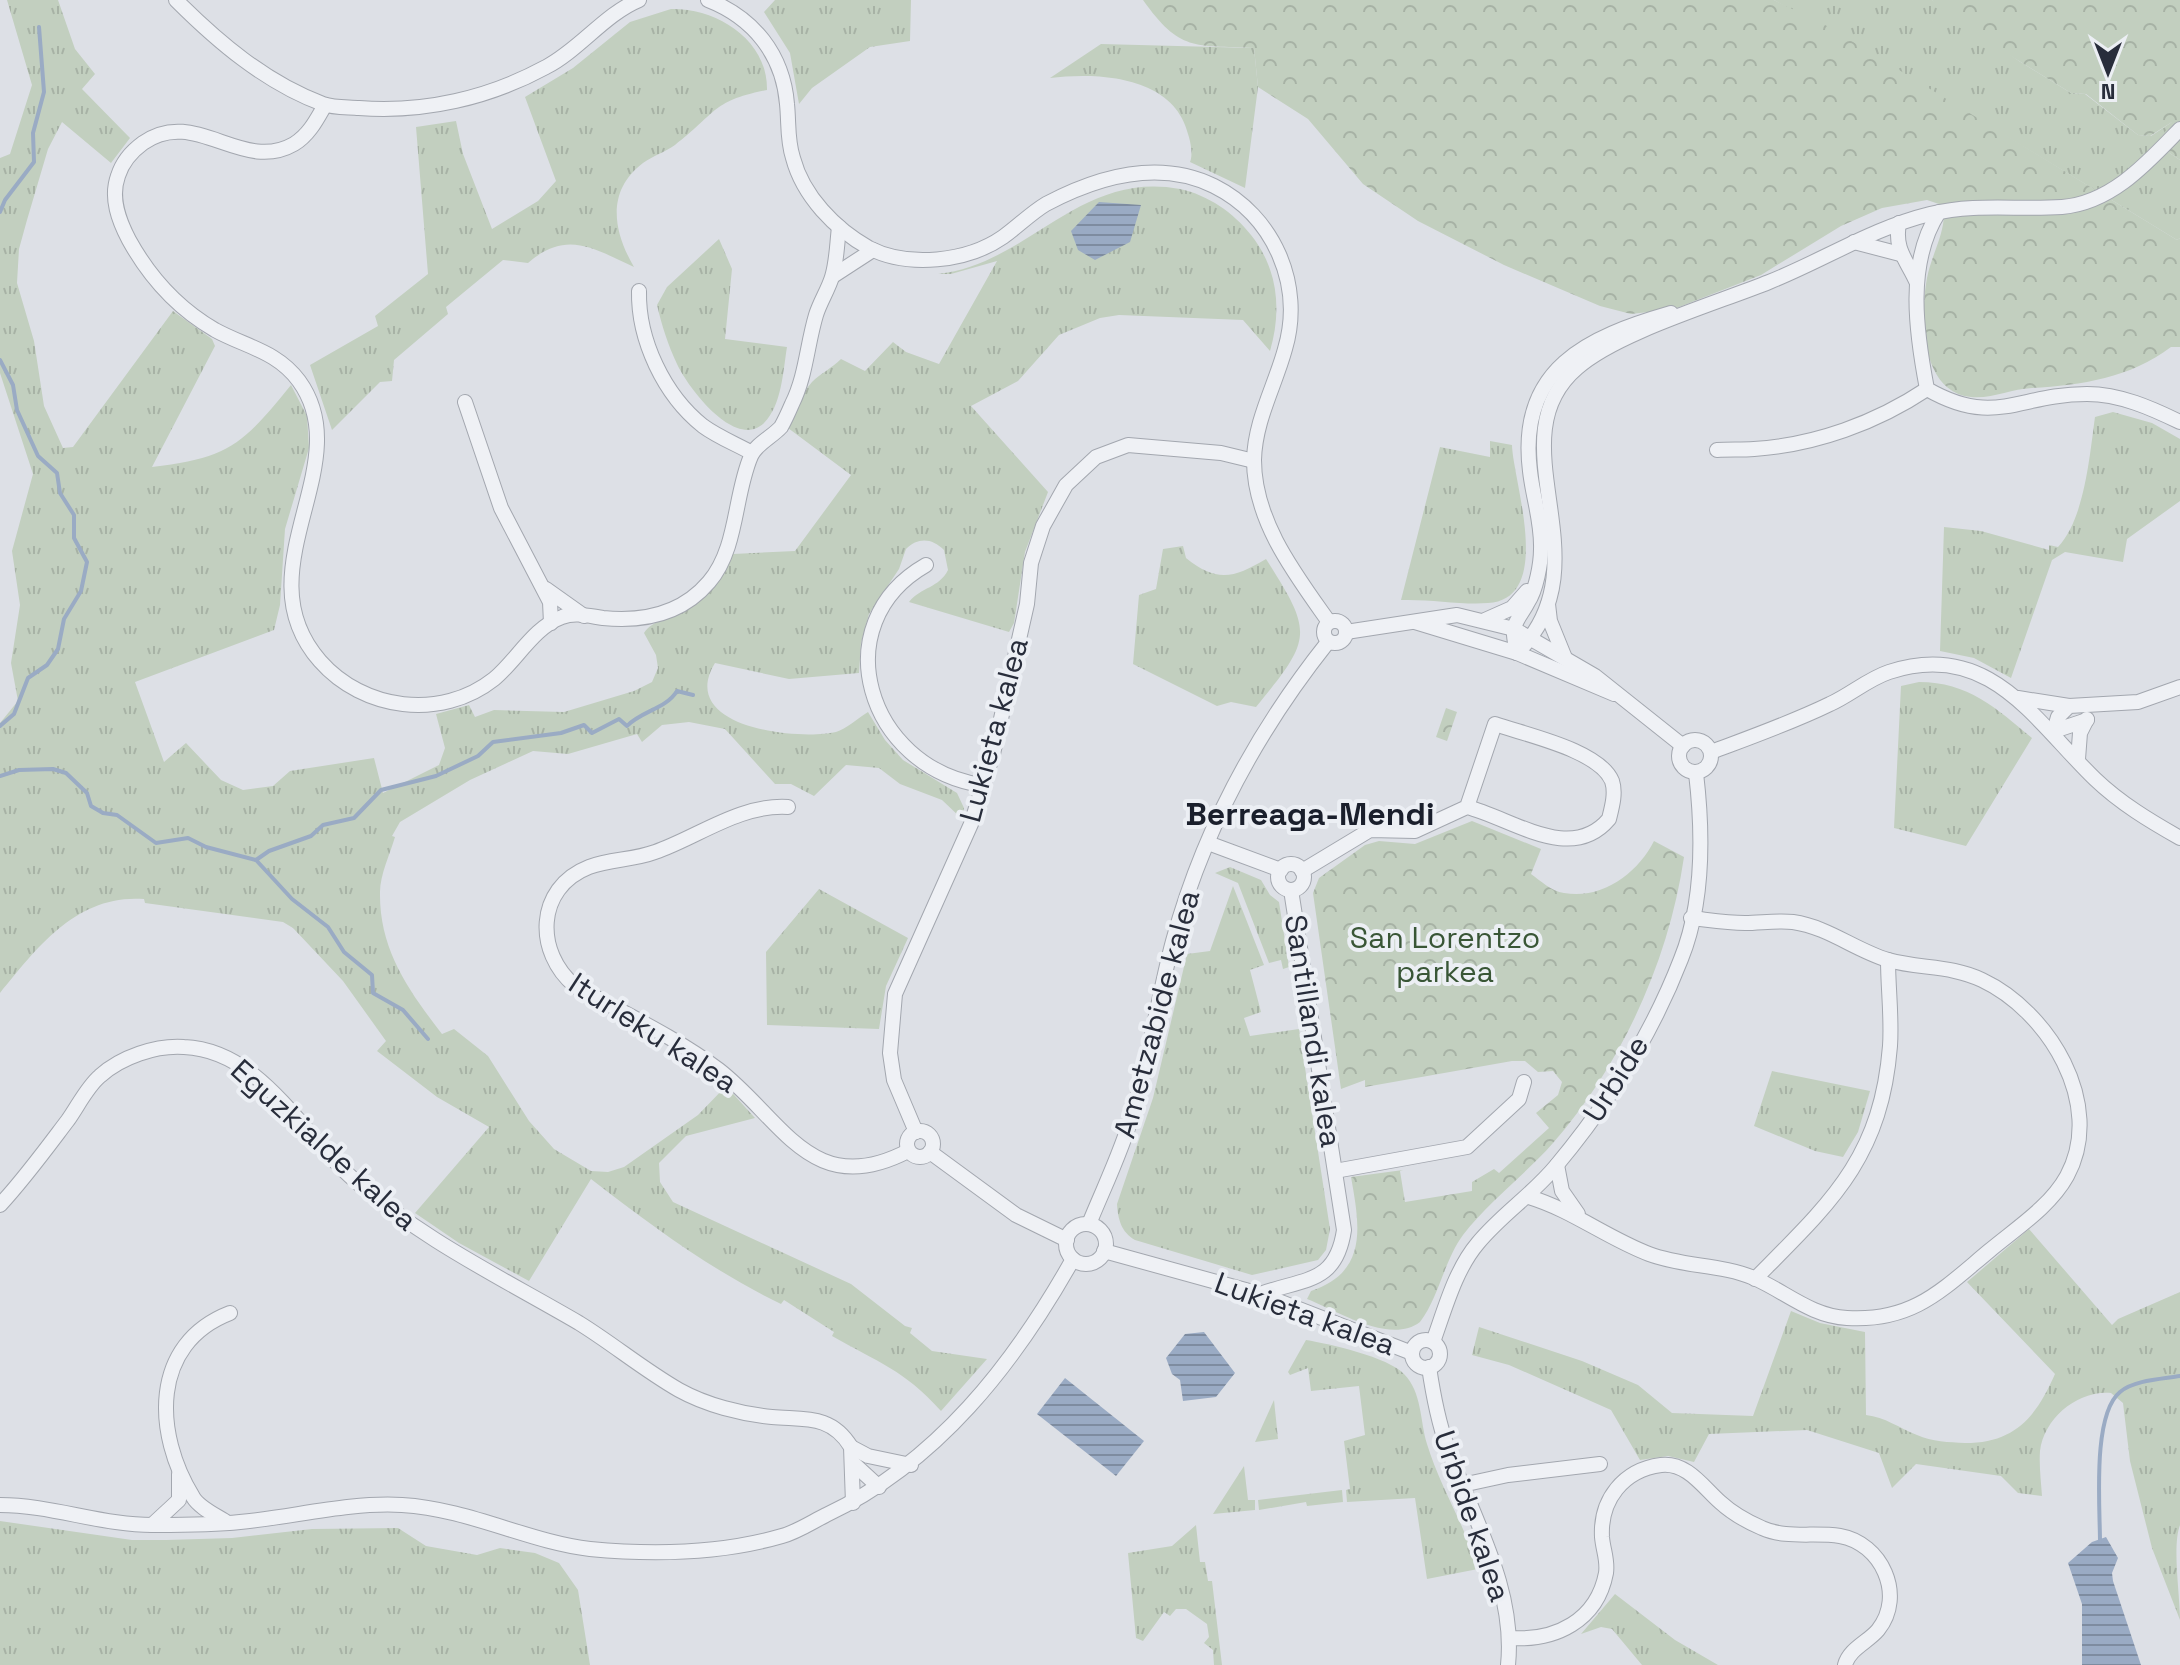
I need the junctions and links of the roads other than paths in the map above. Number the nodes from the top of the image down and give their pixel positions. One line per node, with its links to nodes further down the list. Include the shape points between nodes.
1 (176, 0): 4 (street, via 218,42 267,76)
2 (708, 0): 8 (street, via 744,19 771,50 785,87 793,161 814,202)
3 (635, 1): 4 (street, via 548,66 496,91 440,105)
4 (325, 105): 33 (street, via 303,138 276,151 255,151 183,130 148,140 122,166 115,189 125,233 150,275 181,306 217,331 278,359 311,402 318,455 292,551 294,606 322,664 379,701 440,703 494,679)
5 (2180, 129): 6 (street, via 2128,179 2089,200 2064,207 1967,205)
6 (1939, 212): 7 (street); 11 (street)
7 (1899, 223): 9 (street); 11 (street); 12 (street)
8 (839, 227): 10 (street); 13 (street)
9 (1854, 242): 12 (street); 16 (street)
10 (873, 250): 13 (street); 20 (street, via 927,260 977,250 1045,205 1134,173 1183,175 1210,184 1242,203 1269,235 1282,256 1290,291 1287,345)
11 (1919, 250): 14 (street)
12 (1900, 254): 14 (street)
13 (833, 276): 22 (street, via 816,315 795,400 780,427)
14 (1919, 287): 17 (street, via 1918,331)
15 (639, 291): 22 (street, via 645,333 668,387 706,428)
16 (1737, 294): 26 (street, via 1589,341 1556,371 1532,417 1528,447 1542,552); 28 (street, via 1601,351 1575,369 1553,396 1541,458 1556,554)
17 (1927, 389): 19 (street, via 1987,411 2089,394 2138,402); 21 (street, via 1863,425 1797,442)
18 (465, 402): 27 (street, via 501,508)
19 (2180, 422)
20 (1256, 442): 23 (street, Lukieta kalea); 24 (street)
21 (1717, 450)
22 (752, 453): 29 (street, via 720,565 695,595 670,611 642,619)
23 (1221, 453): 24 (street, Lukieta kalea); 51 (street, Lukieta kalea, via 1128,445 1096,457 1066,485 1043,526 1031,563 1003,721)
24 (1254, 461): 31 (street, via 1258,494 1286,561)
25 (926, 565): 51 (street, via 881,613 869,654 874,696 891,734 919,763 958,782)
26 (1535, 581): 30 (street, via 1512,608); 34 (street)
27 (543, 586): 29 (street); 33 (street)
28 (1548, 603): 36 (street); 39 (street)
29 (584, 616): 33 (street)
30 (1485, 620): 32 (street, via 1457,615); 34 (street)
31 (1329, 622): 35 (street, via 1339,621); 37 (street, via 1323,632)
32 (1415, 622): 35 (street); 38 (street)
33 (551, 623)
34 (1514, 629): 36 (street); 38 (street)
35 (1346, 632): 37 (street, via 1341,641)
36 (1531, 639): 38 (street); 39 (street)
37 (1328, 642): 55 (street, Ametzabide kalea, via 1285,696)
38 (1517, 653): 41 (street)
39 (1565, 658): 41 (street)
40 (2180, 687): 43 (street, via 2138,702)
41 (1618, 695): 47 (street)
42 (2017, 698): 44 (street); 46 (street); 48 (street, via 1979,673 1940,664 1915,666 1888,672 1833,703)
43 (2102, 705): 44 (street); 45 (street)
44 (2069, 706): 46 (street)
45 (2087, 720): 46 (street); 49 (street)
46 (2054, 731): 49 (street)
47 (1683, 746): 48 (street, via 1701,741); 50 (street, via 1682,765)
48 (1711, 752): 50 (street, via 1709,766)
49 (2078, 759): 54 (street, via 2112,794)
50 (1696, 773): 59 (street, Urbide, via 1702,819)
51 (981, 785): 62 (street, Lukieta kalea, via 971,824 895,994 890,1023 894,1080)
52 (788, 807): 63 (street, Iturleku kalea, via 757,810 653,853 579,872 549,907 545,930 550,955 575,986 718,1069 787,1139 814,1158 866,1165)
53 (1467, 807): 53 (street, via 1576,840 1609,819 1613,783 1603,766 1587,756 1495,724); 57 (street, Santillandi kalea, via 1415,831 1370,830)
54 (2180, 838)
55 (1208, 843): 56 (street); 73 (street, Ametzabide kalea, via 1173,940 1134,1110)
56 (1281, 870): 57 (street, via 1292,864); 58 (street, via 1280,885)
57 (1302, 871): 58 (street, via 1302,884)
58 (1291, 890): 66 (street, Santillandi kalea)
59 (1691, 918): 60 (street, via 1792,922 1831,932); 65 (street, Urbide, via 1682,958 1644,1034 1621,1076)
60 (1888, 960): 77 (street, via 1890,1043 1885,1089 1869,1142 1831,1201); 77 (street, via 1934,965 1982,980 2039,1023 2075,1090 2076,1145 2068,1175 2047,1202 1912,1310 1883,1318 1821,1314)
61 (1524, 1082): 66 (street, Santillandi kalea, via 1519,1099 1467,1147)
62 (916, 1132): 63 (street, via 908,1140); 64 (street, via 930,1137)
63 (908, 1151): 64 (street, via 919,1157)
64 (930, 1152): 74 (street, via 1016,1215)
65 (1557, 1165): 67 (street, Urbide); 68 (street)
66 (1335, 1171): 78 (street, Santillandi kalea, via 1344,1230 1334,1265 1322,1274)
67 (1542, 1182): 68 (street); 69 (street, Urbide); 70 (street)
68 (1562, 1191): 72 (street)
69 (1529, 1197): 70 (street); 80 (street, Urbide, via 1477,1244 1458,1276)
70 (1548, 1203): 72 (street)
71 (0, 1205): 83 (street, Eguzkialde kalea, via 99,1077 140,1054 182,1046 205,1049 242,1065 348,1174 438,1243 582,1325 684,1393 724,1408 772,1417 812,1417)
72 (1584, 1220): 77 (street, via 1649,1254)
73 (1089, 1224): 74 (street, via 1077,1226); 75 (street, via 1103,1234)
74 (1067, 1240): 76 (street)
75 (1104, 1251): 76 (street, via 1091,1263); 78 (street, Lukieta kalea)
76 (1073, 1259): 87 (street, via 1010,1359)
77 (1755, 1279)
78 (1260, 1294): 81 (street, Lukieta kalea)
79 (230, 1313): 90 (street, via 191,1335 176,1358 165,1411 167,1437)
80 (1433, 1342): 81 (street, via 1419,1342); 82 (street, via 1440,1354)
81 (1412, 1353): 82 (street, via 1417,1365)
82 (1429, 1367): 88 (street, Urbide kalea, via 1446,1443)
83 (851, 1447): 84 (street, Eguzkialde kalea); 85 (street)
84 (868, 1456): 87 (street, Eguzkialde kalea); 89 (street)
85 (854, 1464): 89 (street); 91 (street)
86 (1600, 1464): 88 (street)
87 (911, 1465): 89 (street)
88 (1462, 1485): 96 (street, Urbide kalea, via 1480,1523)
89 (879, 1487): 91 (street)
90 (186, 1499): 93 (street); 94 (street); 95 (street)
91 (853, 1503): 93 (street, via 784,1536 655,1554 586,1548 469,1516 404,1505 372,1504)
92 (0, 1505): 95 (street)
93 (228, 1523): 94 (street)
94 (189, 1524): 95 (street)
95 (152, 1525)
96 (1511, 1638): 97 (street, Urbide kalea); 98 (street, via 1535,1640 1563,1632 1584,1616 1605,1575 1602,1538 1609,1498 1620,1482 1662,1465 1690,1474 1727,1507 1765,1530 1827,1534 1865,1545 1885,1571 1887,1613)
97 (1508, 1665)
98 (1845, 1665)

